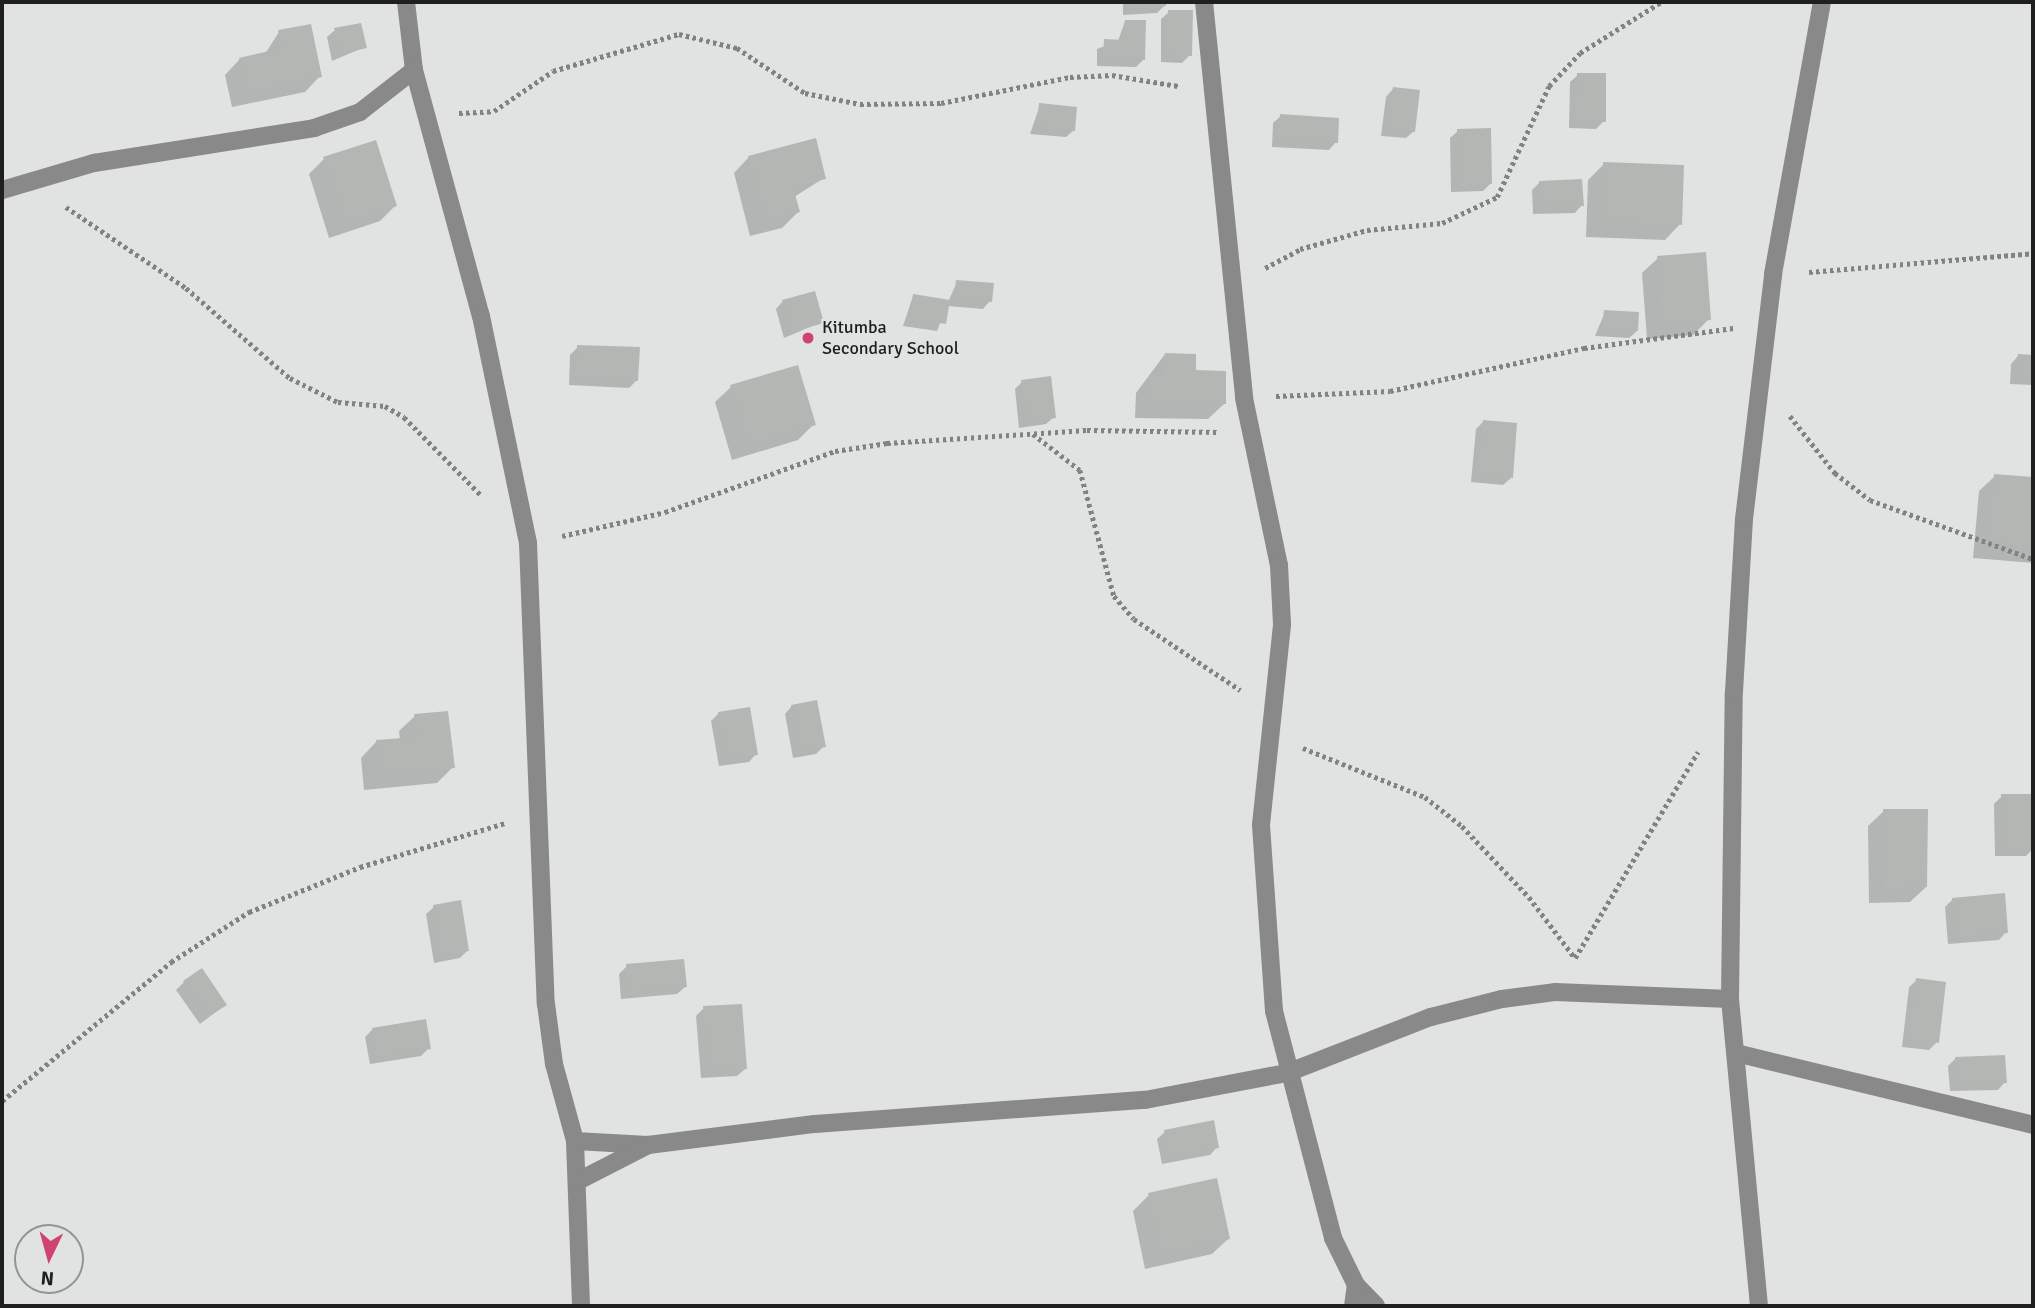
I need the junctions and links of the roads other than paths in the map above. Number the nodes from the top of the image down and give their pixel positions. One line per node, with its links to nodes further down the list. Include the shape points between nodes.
1 (406, 2): 4 (street)
2 (1204, 2): 8 (street, via 1244,398 1279,565 1282,625 1262,887)
3 (1822, 2): 6 (street, via 1773,274 1761,380 1734,692)
4 (414, 70): 5 (street, via 360,112 314,128 94,163); 10 (street, via 481,316 528,543 546,1004 554,1064)
5 (2, 190)
6 (1730, 999): 7 (street); 8 (street, via 1555,992 1431,1017)
7 (1736, 1053): 9 (street); 17 (street)
8 (1287, 1073): 11 (street, via 1144,1100 802,1126); 13 (street, via 1314,1181)
9 (2033, 1125)
10 (575, 1141): 11 (street); 12 (street)
11 (648, 1145): 12 (street)
12 (578, 1181): 14 (street)
13 (1356, 1285): 15 (street); 16 (street)
14 (581, 1306)
15 (1353, 1306)
16 (1376, 1306)
17 (1759, 1306)

